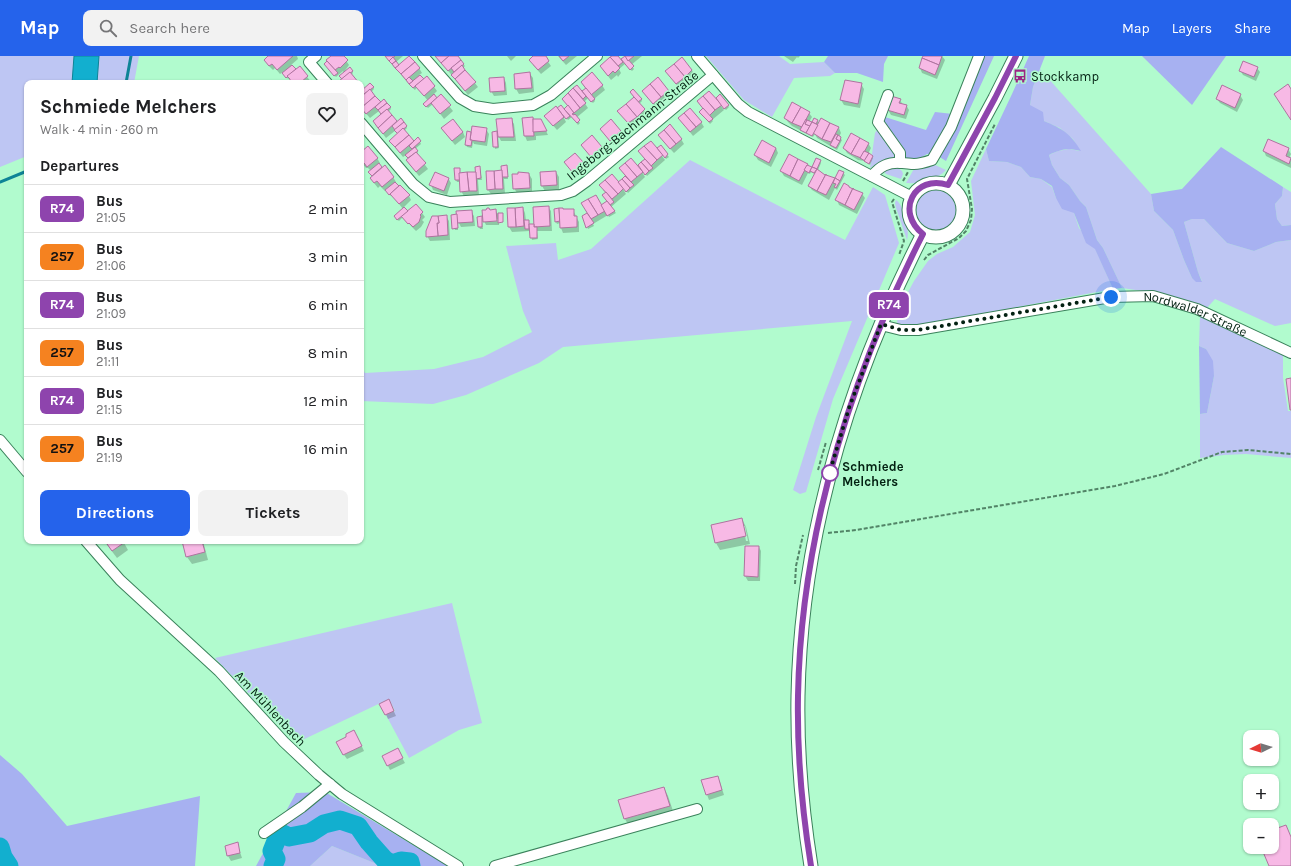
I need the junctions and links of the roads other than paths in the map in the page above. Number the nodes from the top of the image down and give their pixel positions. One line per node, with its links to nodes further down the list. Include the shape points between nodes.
1 (423, 56): 2 (street, via 460,98 474,106 492,109 533,105 551,95)
2 (597, 56)
3 (697, 56): 7 (street)
4 (979, 56): 11 (street, via 951,127 932,160 925,163)
5 (1016, 56): 13 (main road)
6 (313, 59): 8 (street)
7 (713, 75): 10 (street, Ingeborg-Bachmann-Straße, via 587,181 573,191 561,195 450,202 429,197 413,184); 12 (street, via 748,112)
8 (326, 80)
9 (888, 95): 11 (street, via 878,122 900,153)
10 (364, 127)
11 (900, 163): 12 (street, via 878,168)
12 (872, 176): 14 (street)
13 (948, 185): 14 (main road, via 928,184 917,190); 15 (main road, via 955,190 962,202 963,214 960,222 955,229 940,237)
14 (912, 197): 15 (main road, via 909,214 912,222)
15 (923, 234): 16 (main road)
16 (881, 324): 17 (street, Nordwalder Straße, via 901,330 912,330 1111,297 1153,296 1197,309); 26 (main road, via 842,431 825,491 815,534 803,618 798,696 800,777)
17 (1291, 353)
18 (0, 440): 19 (street)
19 (24, 468)
20 (89, 544): 21 (street, Am Mühlenbach, via 120,580 219,671 284,742)
21 (330, 784): 23 (street); 24 (street, Am Mühlenbach)
22 (697, 809): 25 (street)
23 (264, 833)
24 (458, 866)
25 (495, 866)
26 (811, 866)

